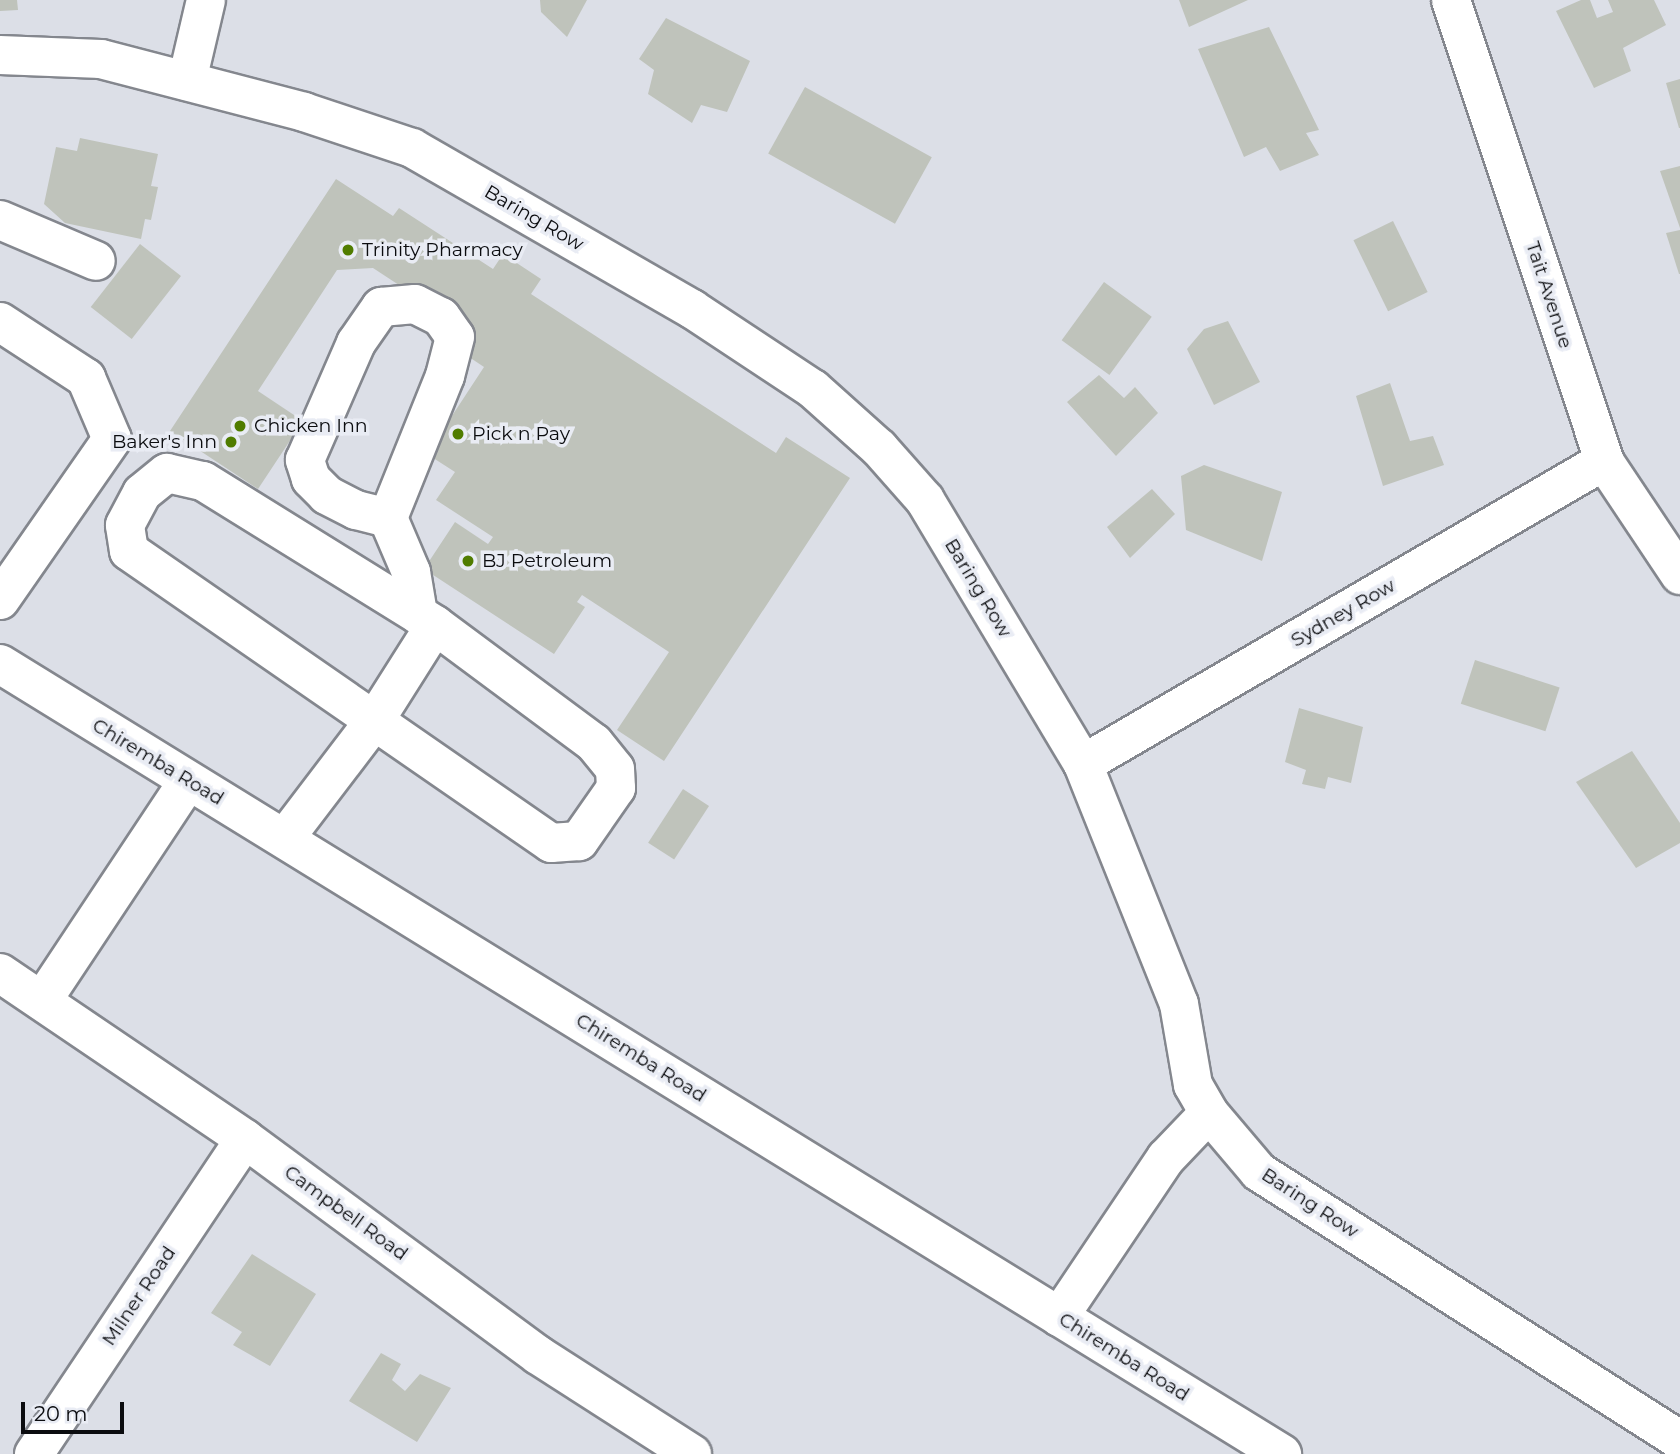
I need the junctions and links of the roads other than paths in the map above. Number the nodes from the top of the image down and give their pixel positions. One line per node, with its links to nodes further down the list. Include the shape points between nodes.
1 (206, 0): 4 (street)
2 (1451, 0): 8 (street, Tait Avenue)
3 (0, 55): 4 (street, Baring Row, via 101,59)
4 (187, 81): 15 (street, Baring Row, via 304,112 412,148 692,309 813,389 879,448 925,500)
5 (0, 220): 6 (street)
6 (96, 261)
7 (0, 322): 11 (street, via 86,378 112,439)
8 (1604, 461): 10 (street, Tait Avenue); 15 (street, Sydney Row)
9 (388, 518): 9 (street, via 445,376 455,337 441,317 415,304 381,307 356,343 305,460 311,479 327,495 356,510); 12 (street)
10 (1680, 575)
11 (0, 600)
12 (426, 620): 14 (street); 14 (street, via 594,743 615,769 616,788 579,841 551,843); 14 (street, via 203,481 167,473 142,493 125,524 129,551)
13 (0, 664): 16 (street, Chiremba Road)
14 (375, 720): 17 (street)
15 (1083, 764): 20 (street, Baring Row, via 1179,1004 1193,1085)
16 (188, 781): 17 (street, Chiremba Road); 19 (street)
17 (285, 838): 22 (street, Chiremba Road)
18 (0, 973): 19 (street, Campbell Road)
19 (42, 1001): 21 (street, Campbell Road)
20 (1209, 1113): 22 (street, via 1166,1158); 23 (street, Baring Row, via 1259,1172)
21 (245, 1139): 24 (street, Milner Road); 25 (street, Campbell Road, via 538,1355)
22 (1059, 1317): 26 (street, Chiremba Road)
23 (1680, 1440)
24 (34, 1454)
25 (692, 1454)
26 (1282, 1454)

